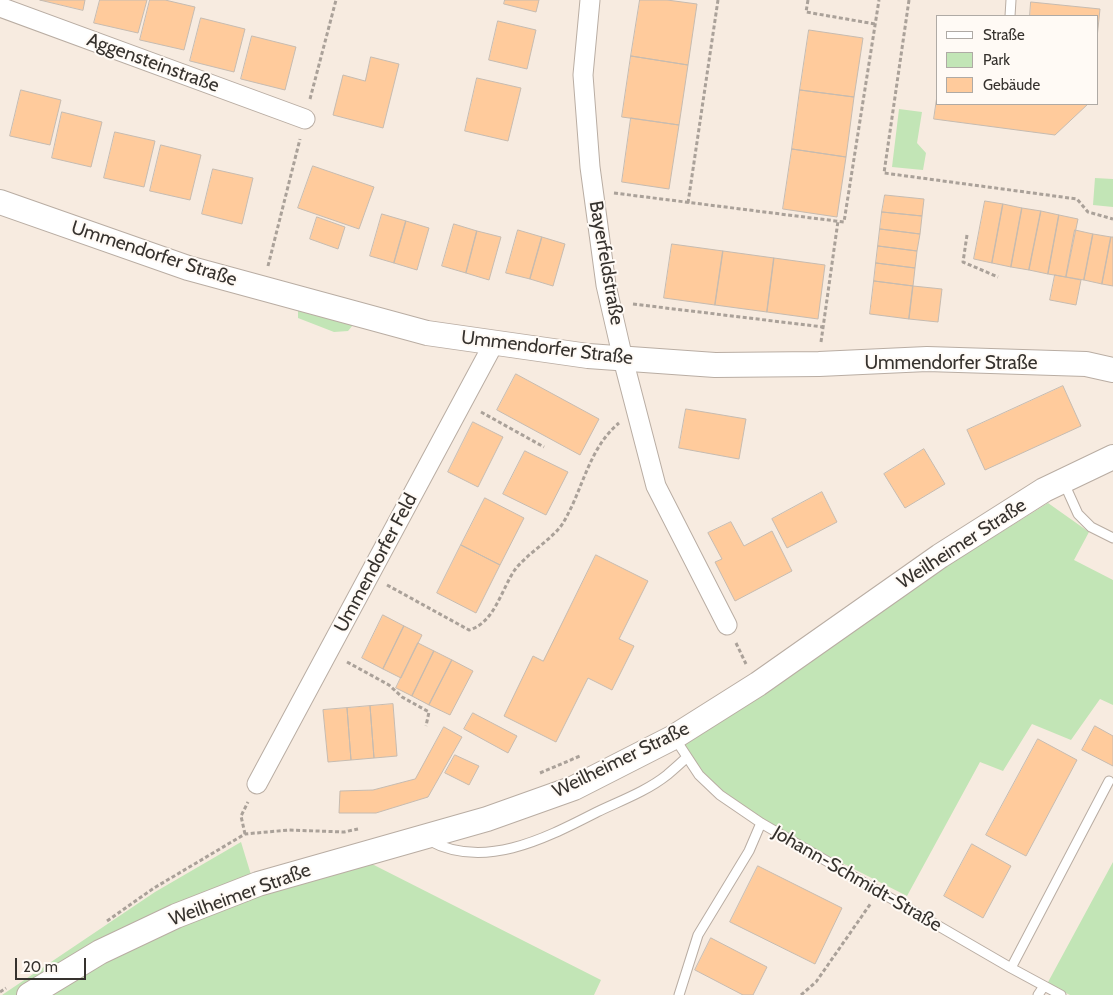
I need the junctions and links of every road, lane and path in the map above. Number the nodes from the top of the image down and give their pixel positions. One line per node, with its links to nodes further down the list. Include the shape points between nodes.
1 (590, 0): 11 (street, Bayerfeldstraße, via 583,75)
2 (718, 0): 13 (path)
3 (808, 0): 9 (path, via 806,12)
4 (879, 0): 9 (path)
5 (909, 0): 14 (path, via 884,173 1077,199 1088,212)
6 (1011, 0): 8 (lane)
7 (0, 7): 10 (street, Aggensteinstraße)
8 (1010, 15)
9 (876, 24): 15 (path, via 844,222)
10 (305, 119)
11 (593, 191): 13 (path); 18 (street, Bayerfeldstraße)
12 (0, 202): 20 (street, Ummendorfer Straße, via 188,268 427,333)
13 (688, 203): 15 (path)
14 (1113, 218)
15 (838, 221): 19 (path)
16 (967, 235): 17 (path, via 964,262)
17 (998, 277)
18 (610, 302): 19 (path); 21 (street, Bayerfeldstraße)
19 (823, 326): 22 (path)
20 (494, 343): 21 (street, Ummendorfer Straße); 24 (street, Ummendorfer Feld)
21 (623, 359): 22 (street, Ummendorfer Straße, via 715,365); 25 (street, Bayerfeldstraße)
22 (819, 364): 23 (street, Ummendorfer Straße, via 927,359 1086,364)
23 (1113, 370)
24 (463, 402): 26 (path); 30 (street, Ummendorfer Feld)
25 (637, 414): 30 (path, via 617,424 597,449 563,524 515,569 488,618 478,627 469,630); 31 (street, Bayerfeldstraße, via 656,486)
26 (544, 446)
27 (1113, 457): 28 (street, Weilheimer Straße)
28 (1063, 481): 29 (lane, via 1078,514 1091,527); 36 (street, Weilheimer Straße, via 940,556 758,684)
29 (1113, 538)
30 (369, 576): 32 (street, Ummendorfer Feld)
31 (727, 625)
32 (329, 653): 35 (path, via 389,685 402,697 429,712); 41 (street, Ummendorfer Feld)
33 (754, 659): 34 (path)
34 (739, 669)
35 (426, 726)
36 (674, 737): 38 (lane, Johann-Schmidt-Straße); 45 (street, Weilheimer Straße, via 574,788)
37 (588, 753): 39 (path)
38 (687, 757): 42 (lane, Johann-Schmidt-Straße, via 699,775 720,795); 45 (lane, via 667,775 645,788 544,838 505,850 470,852 441,847)
39 (537, 774)
40 (1109, 781): 48 (lane)
41 (257, 784): 44 (path, via 241,816)
42 (761, 823): 46 (lane, Johann-Schmidt-Straße); 52 (lane, via 749,851 698,935)
43 (362, 828): 44 (path, via 344,832 289,830)
44 (245, 834): 47 (path, via 154,888)
45 (423, 837): 50 (street, Weilheimer Straße, via 258,884 176,916)
46 (880, 891): 48 (lane, Johann-Schmidt-Straße); 53 (path, via 816,982)
47 (106, 921)
48 (1011, 968): 49 (lane, Johann-Schmidt-Straße)
49 (1044, 986): 54 (lane); 55 (lane, Johann-Schmidt-Straße)
50 (22, 989): 51 (path)
51 (0, 992)
52 (679, 995)
53 (801, 995)
54 (1038, 995)
55 (1061, 995)

